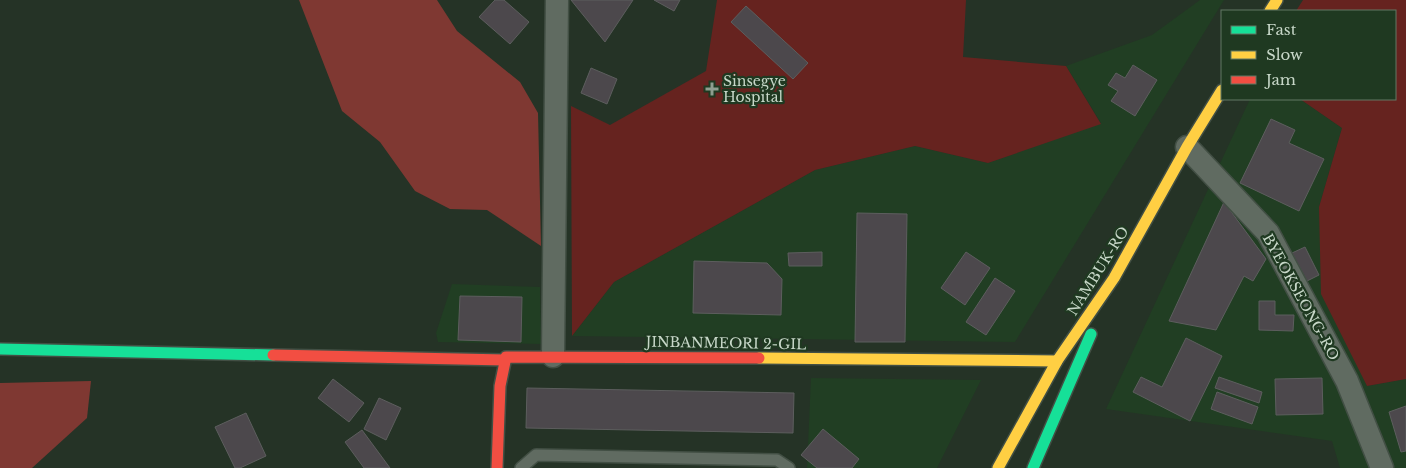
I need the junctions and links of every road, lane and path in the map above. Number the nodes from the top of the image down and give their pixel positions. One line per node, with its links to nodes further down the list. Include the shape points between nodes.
1 (557, 0): 6 (street)
2 (1221, 92): 3 (street, NAMBUK-RO)
3 (1188, 146): 4 (street, NAMBUK-RO); 16 (street, BYEOKSEONG-RO, via 1268,234 1347,381)
4 (1114, 278): 8 (street, NAMBUK-RO); 15 (street)
5 (0, 349): 7 (street, JINBANMEORI 2-GIL)
6 (553, 356): 7 (street, JINBANMEORI 2-GIL, via 506,357); 8 (street, JINBANMEORI 2-GIL)
7 (505, 360): 10 (street, via 500,386)
8 (1057, 361): 9 (street, NAMBUK-RO)
9 (1009, 448): 13 (street); 14 (street, NAMBUK-RO)
10 (497, 468)
11 (521, 468): 12 (lane, via 536,456 777,460)
12 (788, 468)
13 (993, 468)
14 (998, 468)
15 (1033, 468)
16 (1382, 468)

